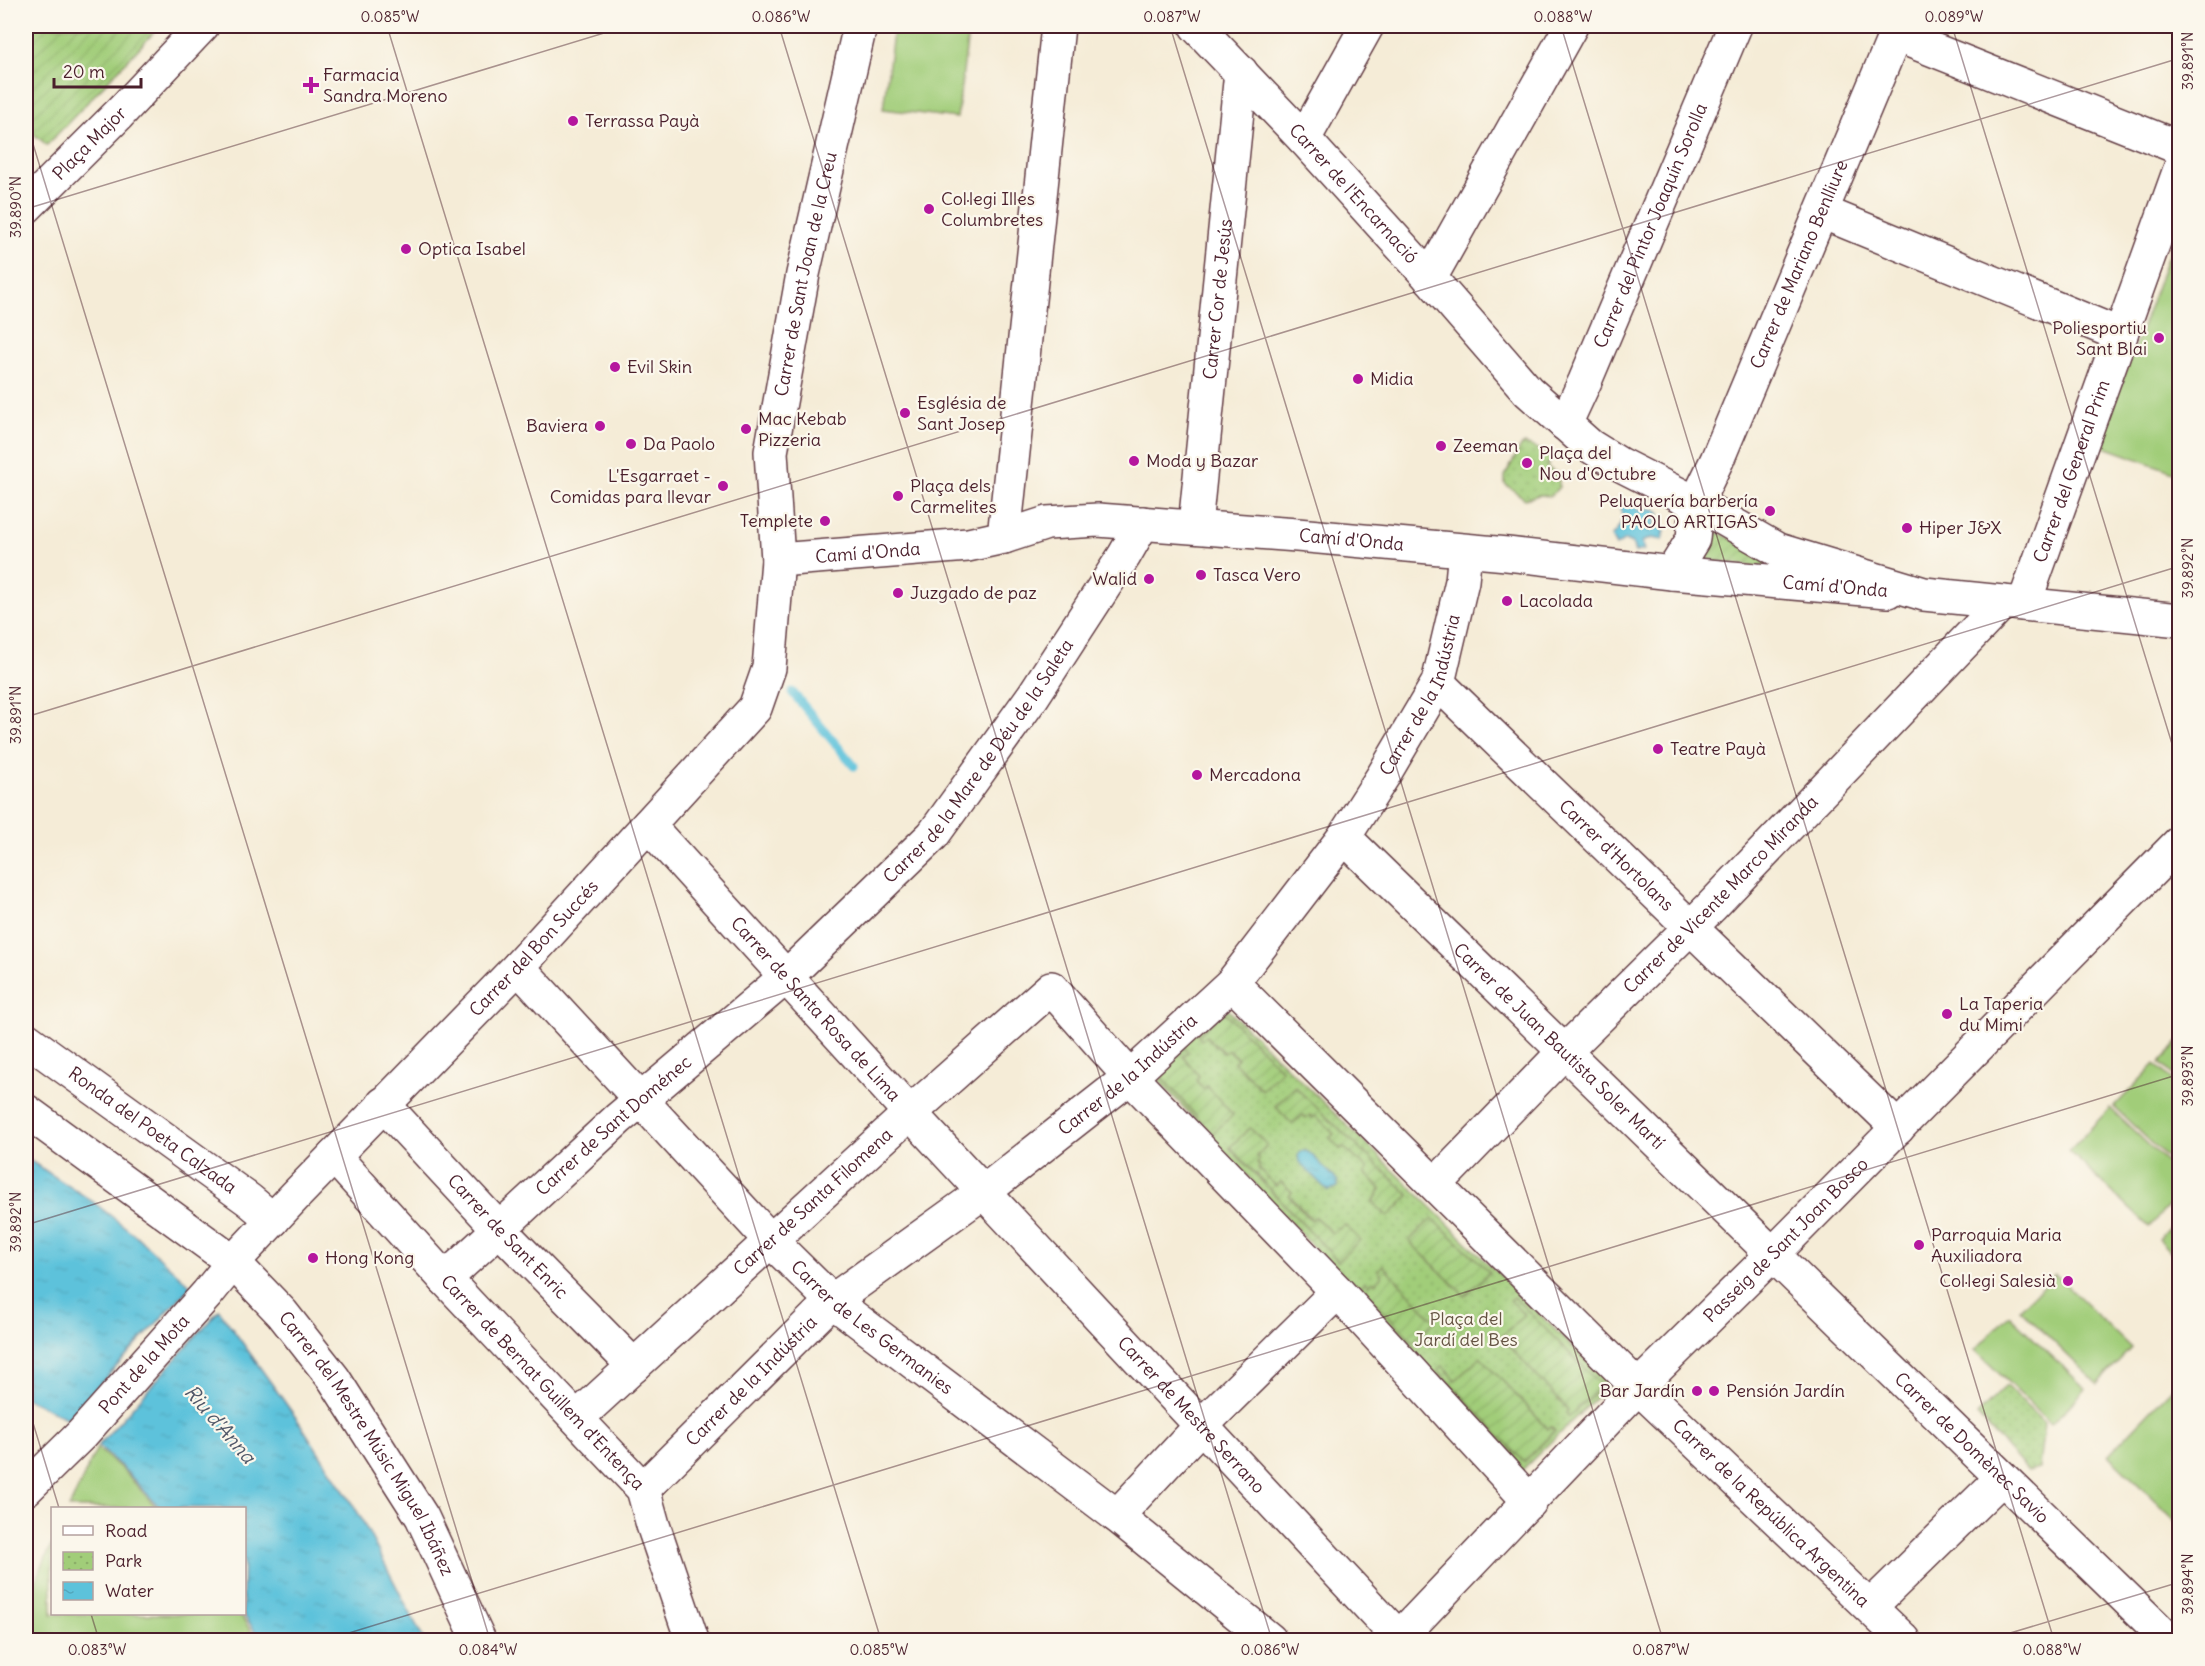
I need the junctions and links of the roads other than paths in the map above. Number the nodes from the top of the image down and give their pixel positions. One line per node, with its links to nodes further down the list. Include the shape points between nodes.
1 (201, 26): 13 (street, Plaça Major)
2 (860, 26): 23 (street, Carrer de Sant Joan de la Creu, via 803,274 771,452)
3 (1058, 26): 21 (street)
4 (1196, 26): 9 (street, Carrer de l'Encarnació)
5 (1367, 26): 10 (street)
6 (1571, 26): 15 (street)
7 (1735, 26): 17 (street, Carrer del Pintor Joaquín Sorolla)
8 (1897, 30): 11 (street); 14 (street, Carrer de Mariano Benlliure)
9 (1241, 72): 10 (street, Carrer de l'Encarnació); 20 (street, Carrer Cor de Jesús)
10 (1304, 139): 15 (street, Carrer de l'Encarnació)
11 (2180, 148)
12 (2180, 170): 16 (street, Carrer del General Prim)
13 (26, 207)
14 (1822, 212): 16 (street); 18 (street, Carrer de Mariano Benlliure)
15 (1430, 278): 17 (street, Carrer de l'Encarnació, via 1528,391)
16 (2121, 335): 26 (street, Carrer del General Prim)
17 (1565, 424): 18 (street, via 1619,464)
18 (1696, 503): 24 (street, via 1693,539); 25 (street, Camí d'Onda, via 1778,550)
19 (1143, 523): 20 (street, Camí d'Onda); 21 (street, Camí d'Onda, via 1047,523); 34 (street, Carrer de la Mare de Déu de la Saleta, via 1033,696 933,834)
20 (1195, 526): 22 (street, Camí d'Onda)
21 (1004, 537): 23 (street, Camí d'Onda, via 968,545)
22 (1465, 551): 24 (street, Camí d'Onda); 28 (street, Carrer de la Indústria)
23 (778, 560): 29 (street, Carrer del Bon Succés, via 769,668 755,708)
24 (1672, 573): 25 (street, Camí d'Onda)
25 (1924, 594): 26 (street, Camí d'Onda)
26 (2014, 603): 27 (street, Camí d'Onda); 32 (street, Carrer de Vicente Marco Miranda)
27 (2180, 620)
28 (1438, 683): 30 (street, Carrer de la Indústria); 32 (street, Carrer d'Hortolans)
29 (648, 825): 33 (street, Carrer del Bon Succés); 34 (street, Carrer de Santa Rosa de Lima)
30 (1344, 837): 35 (street, Carrer de la Indústria); 37 (street, Carrer de Juan Bautista Soler Martí)
31 (2180, 842): 43 (street, Passeig de Sant Joan Bosco)
32 (1692, 927): 37 (street, Carrer de Vicente Marco Miranda); 43 (street, Carrer d'Hortolans)
33 (518, 967): 39 (street, Carrer de Les Germanies); 40 (street, Carrer del Bon Succés)
34 (786, 977): 39 (street, Carrer de Sant Doménec); 42 (street, Carrer de Santa Rosa de Lima)
35 (1232, 983): 38 (street, Carrer de la Indústria); 45 (street)
36 (28, 1048): 47 (street, Ronda del Poeta Calzada)
37 (1564, 1052): 45 (street, Carrer de Vicente Marco Miranda); 50 (street, Carrer de Juan Bautista Soler Martí)
38 (1130, 1077): 42 (street, Carrer de Santa Filomena, via 1051,988); 46 (street, Carrer de la Indústria); 53 (street)
39 (641, 1100): 48 (street, Carrer de Sant Doménec); 49 (street, Carrer de Les Germanies)
40 (383, 1104): 44 (street, Carrer del Bon Succés); 48 (street, Carrer de Sant Enric)
41 (26, 1111): 51 (street)
42 (910, 1113): 46 (street, Carrer de Santa Rosa de Lima); 49 (street, Carrer de Santa Filomena)
43 (1898, 1128): 50 (street, Passeig de Sant Joan Bosco)
44 (334, 1156): 47 (street, Carrer del Bon Succés); 52 (street, Carrer de Bernat Guillem d'Entença)
45 (1436, 1184): 57 (street)
46 (985, 1191): 55 (street, Carrer de la Indústria); 59 (street, Carrer de Mestre Serrano)
47 (273, 1220): 51 (street, Carrer del Bon Succés)
48 (499, 1229): 52 (street, Carrer de Sant Doménec); 56 (street, Carrer de Sant Enric)
49 (771, 1240): 55 (street, Carrer de Les Germanies); 56 (street, Carrer de Santa Filomena)
50 (1772, 1255): 57 (street, Passeig de Sant Joan Bosco); 60 (street, Carrer de Domènec Savio)
51 (233, 1262): 54 (street, Carrer del Bon Succés); 67 (street, Carrer del Mestre Músic Miguel Ibáñez, via 282,1313 334,1379 422,1517)
52 (445, 1279): 58 (street, Carrer de Bernat Guillem d'Entença)
53 (1338, 1292): 59 (street); 63 (street)
54 (207, 1294): 62 (street, Pont de la Mota, via 82,1434)
55 (832, 1301): 61 (street, Carrer de la Indústria); 64 (street, Carrer de Les Germanies)
56 (634, 1366): 58 (street, Carrer de Santa Filomena)
57 (1638, 1387): 63 (street, Passeig de Sant Joan Bosco); 65 (street, Carrer de la República Argentina)
58 (577, 1418): 61 (street, Carrer de Bernat Guillem d'Entença)
59 (1201, 1426): 64 (street); 66 (street, Carrer de Mestre Serrano)
60 (2002, 1478): 65 (street); 71 (street, Carrer de Domènec Savio)
61 (643, 1489): 68 (street, Carrer de Bernat Guillem d'Entença)
62 (26, 1490)
63 (1530, 1502): 66 (street, Passeig de Sant Joan Bosco)
64 (1117, 1516): 69 (street, Carrer de Les Germanies)
65 (1869, 1607): 70 (street, Carrer de la República Argentina)
66 (1398, 1640)
67 (479, 1641)
68 (692, 1641)
69 (1270, 1641)
70 (1904, 1641)
71 (2169, 1641)

